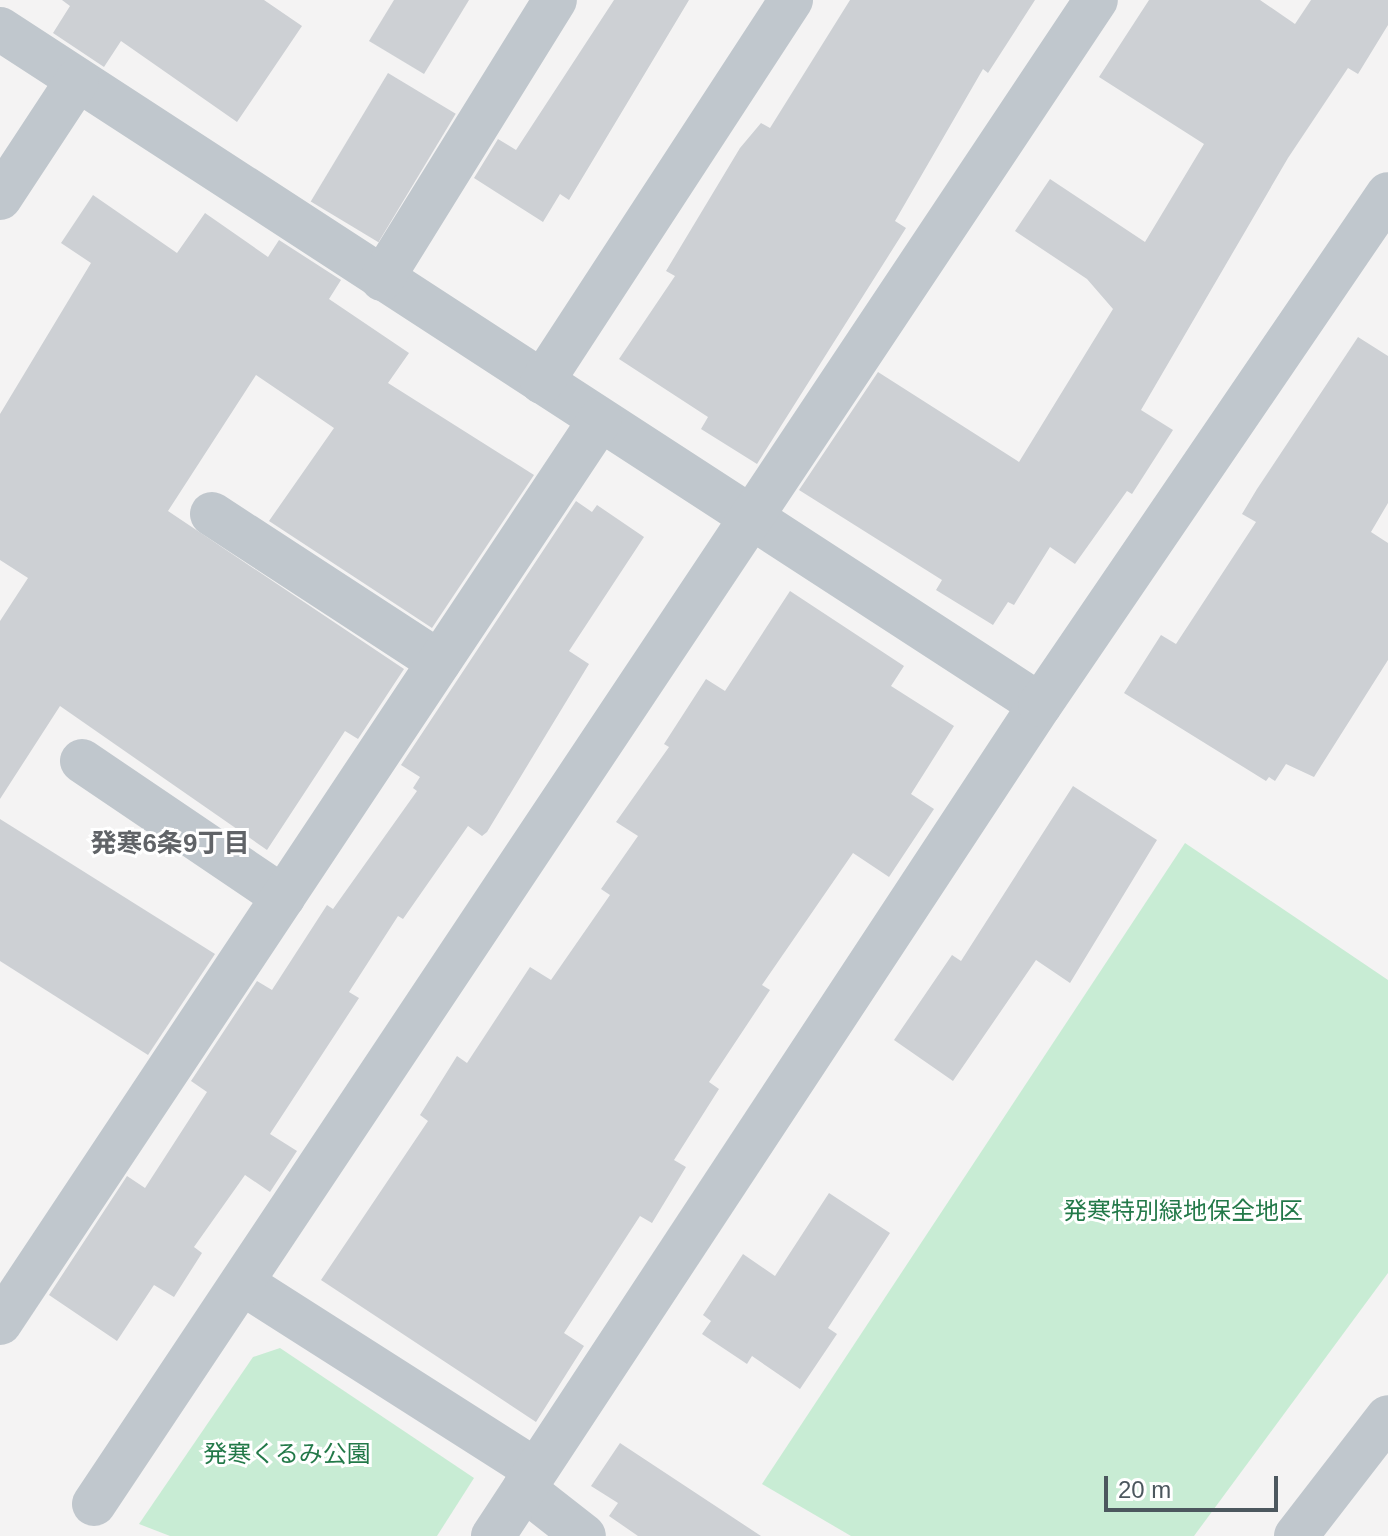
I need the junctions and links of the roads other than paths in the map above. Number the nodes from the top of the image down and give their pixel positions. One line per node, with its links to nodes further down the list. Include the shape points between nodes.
1 (555, 0): 8 (street)
2 (791, 0): 9 (street)
3 (1096, 0): 12 (street)
4 (0, 29): 5 (street)
5 (77, 81): 7 (street); 8 (street)
6 (1388, 194): 14 (street)
7 (0, 198)
8 (382, 279): 9 (street)
9 (542, 382): 10 (street)
10 (600, 420): 12 (street); 13 (street)
11 (212, 514): 13 (street)
12 (751, 518): 14 (street); 17 (street)
13 (439, 662): 16 (street)
14 (1040, 705): 20 (street)
15 (82, 761): 16 (street)
16 (283, 897): 18 (street)
17 (242, 1283): 20 (street); 21 (street)
18 (0, 1323)
19 (1388, 1417): 24 (street)
20 (530, 1480): 22 (street); 23 (street)
21 (94, 1504)
22 (493, 1536)
23 (584, 1536)
24 (1296, 1536)

